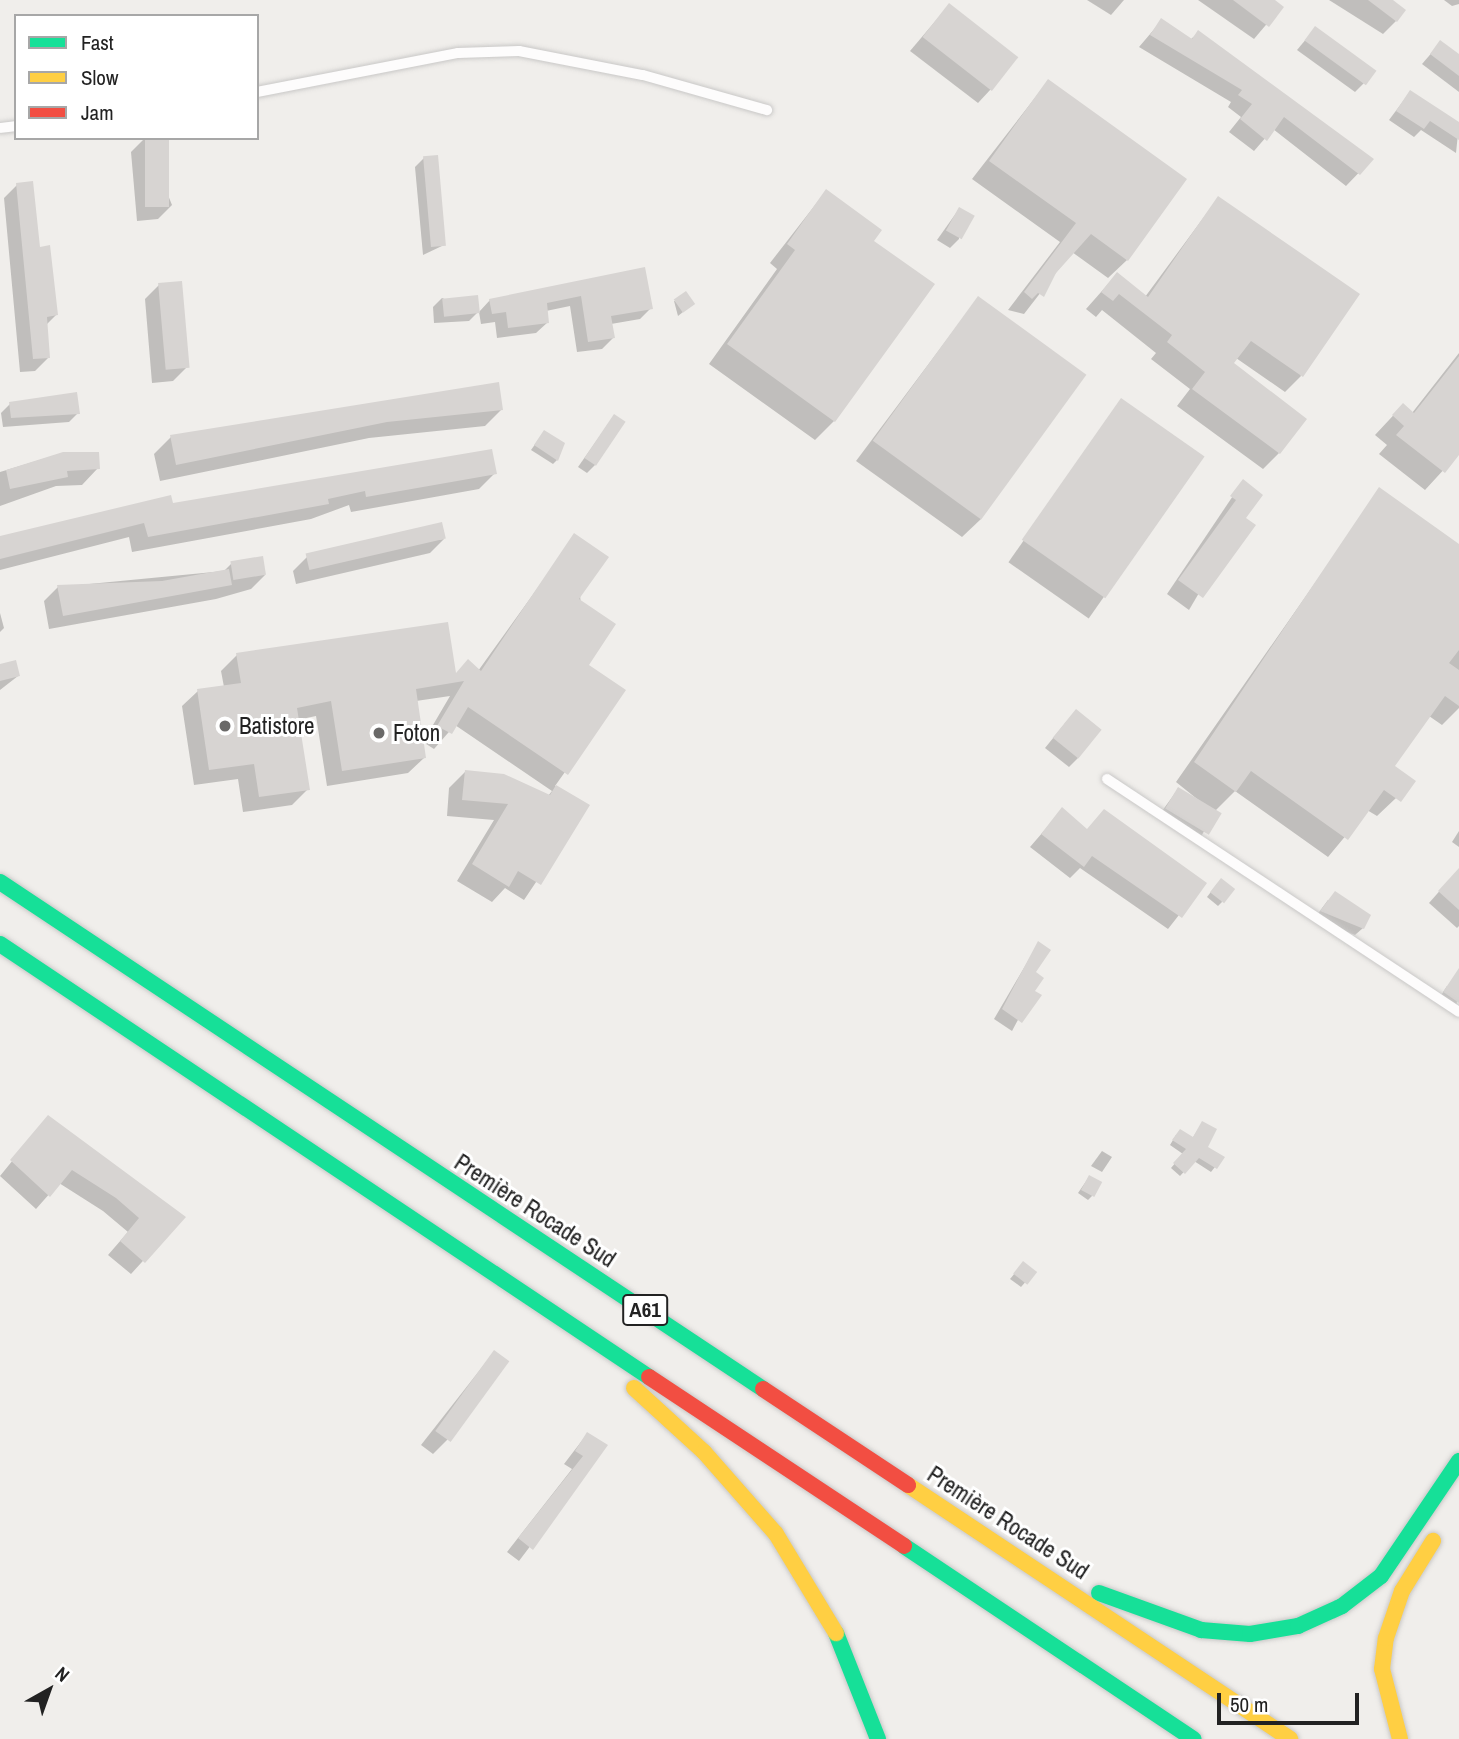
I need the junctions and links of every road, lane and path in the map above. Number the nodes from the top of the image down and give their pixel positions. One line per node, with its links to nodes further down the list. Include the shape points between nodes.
1 (259, 92): 2 (lane, via 458,53 519,51 643,75)
2 (767, 110)
3 (1107, 779): 6 (lane)
4 (0, 882): 10 (highway, Première Rocade Sud / A61)
5 (0, 944): 7 (highway, A61)
6 (1459, 1012)
7 (542, 1305): 11 (highway, via 704,1452 776,1534 835,1630); 12 (highway, A61)
8 (1459, 1461): 10 (highway, via 1381,1576 1342,1606 1298,1626 1250,1634 1201,1630)
9 (1441, 1530): 14 (highway, via 1402,1591 1386,1638 1384,1681)
10 (1045, 1573): 13 (highway, Première Rocade Sud / A61)
11 (878, 1739)
12 (1193, 1739)
13 (1290, 1739)
14 (1400, 1739)

